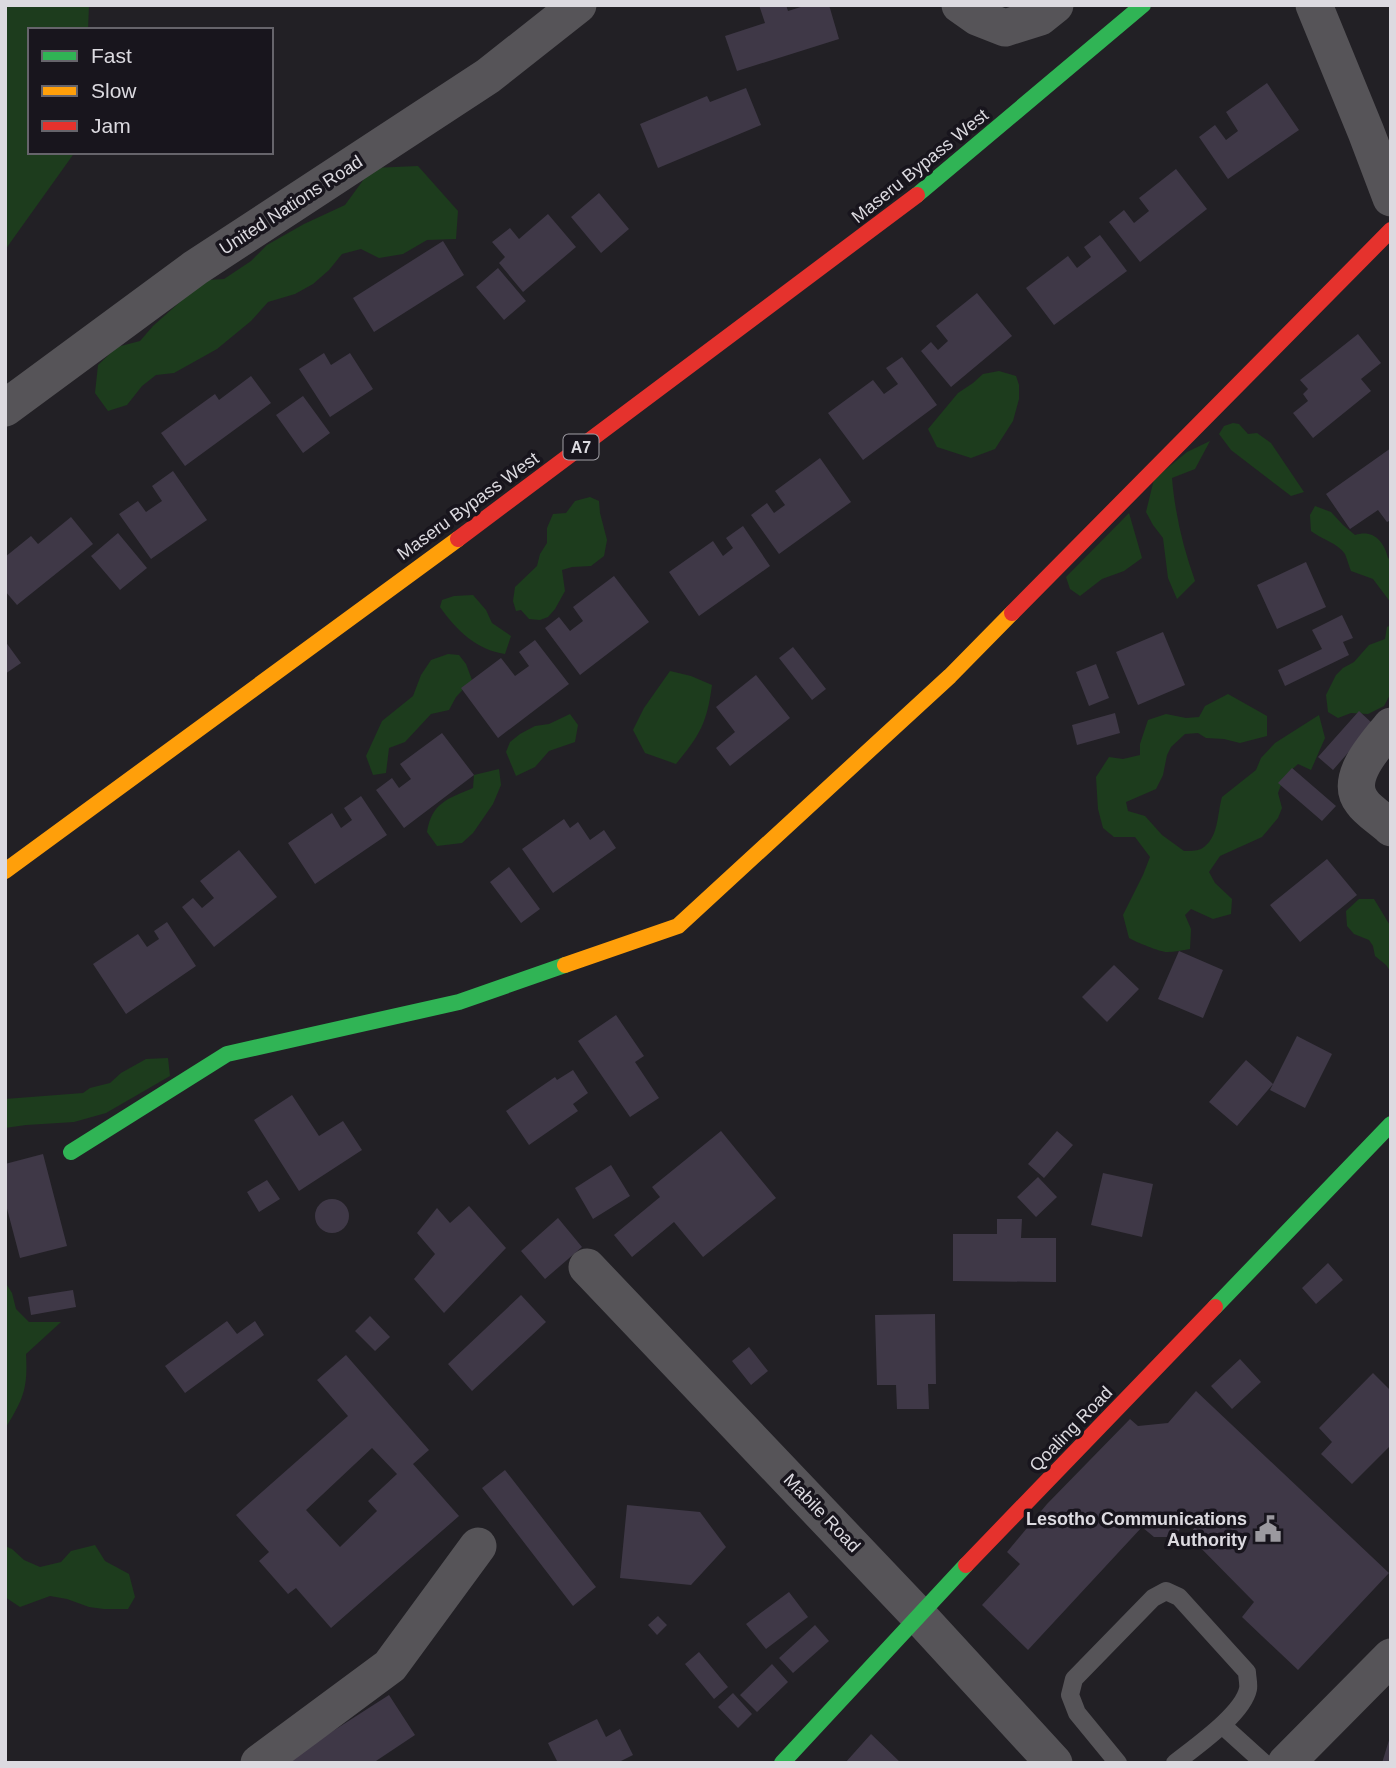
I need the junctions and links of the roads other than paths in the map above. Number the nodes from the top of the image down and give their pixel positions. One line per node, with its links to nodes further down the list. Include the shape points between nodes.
1 (578, 5): 8 (street, United Nations Road, via 488,76 195,268)
2 (960, 5): 3 (street, via 1005,28 1040,17)
3 (1055, 5)
4 (1143, 5): 11 (street, Maseru Bypass West / A7, via 906,205)
5 (1314, 5): 6 (street)
6 (1391, 198)
7 (1391, 229): 13 (street, via 950,676 678,926 458,1002 227,1054)
8 (5, 408)
9 (1391, 726): 10 (street, via 1363,762 1356,782 1360,802)
10 (1391, 828)
11 (5, 871)
12 (1391, 1124): 16 (street, Qoaling Road)
13 (71, 1152)
14 (587, 1266): 16 (street, Mabile Road)
15 (478, 1546): 19 (street, via 390,1666)
16 (918, 1615): 20 (street, Qoaling Road); 21 (street, Mabile Road)
17 (1391, 1657): 25 (street)
18 (1222, 1725): 22 (lane, via 1241,1705 1248,1688 1247,1672 1179,1597 1166,1591 1153,1598 1074,1679 1070,1695 1077,1713); 23 (lane); 24 (lane)
19 (259, 1763)
20 (782, 1763)
21 (1054, 1763)
22 (1118, 1763)
23 (1175, 1763)
24 (1264, 1763)
25 (1286, 1763)

